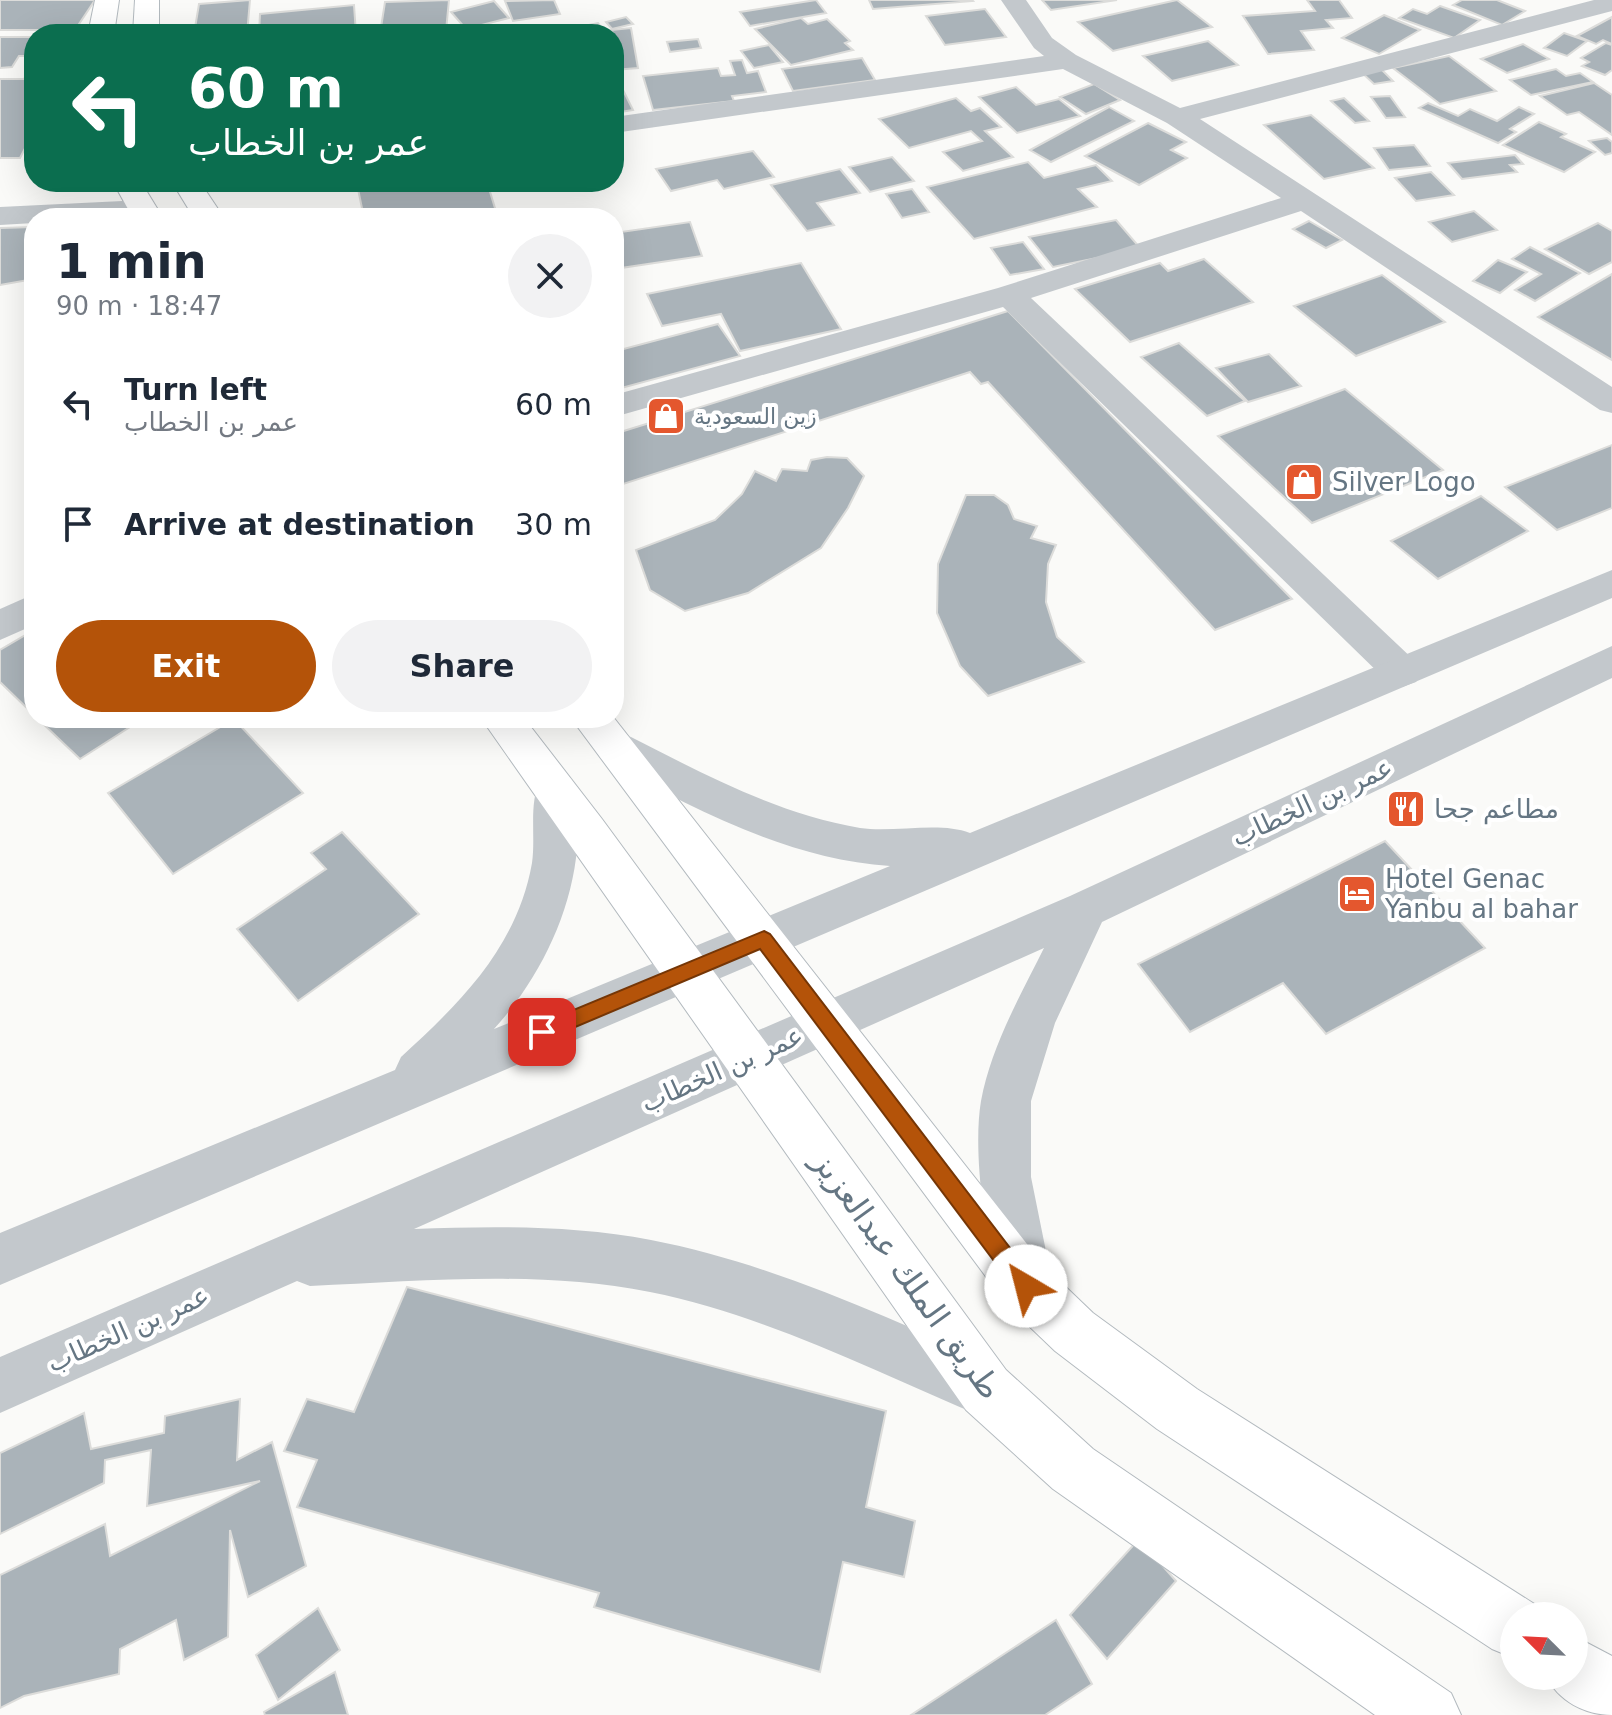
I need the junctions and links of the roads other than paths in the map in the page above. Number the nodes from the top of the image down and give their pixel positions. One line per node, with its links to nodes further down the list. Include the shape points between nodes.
1 (107, 0): 5 (main road)
2 (147, 0): 6 (main road)
3 (1013, 0): 7 (street, via 1043,43)
4 (1612, 3): 8 (street)
5 (103, 24)
6 (146, 24)
7 (1067, 61): 8 (street); 9 (street)
8 (1177, 117): 12 (street)
9 (624, 124)
10 (24, 187): 11 (street)
11 (0, 188)
12 (1303, 201): 15 (street); 16 (street)
13 (0, 216): 14 (street)
14 (24, 216)
15 (1009, 295): 17 (street); 22 (street)
16 (1612, 402)
17 (624, 403)
18 (1612, 583): 22 (street)
19 (24, 613): 20 (street)
20 (0, 626)
21 (1612, 661): 27 (street, عمر بن الخطاب)
22 (1402, 672): 26 (street)
23 (509, 728): 25 (main road, طريق الملك عبدالعزيز)
24 (604, 733): 26 (street, via 740,812 803,835 914,852); 28 (main road)
25 (556, 790): 29 (main road, طريق الملك عبدالعزيز); 32 (street, via 553,868 536,929 514,973 476,1019)
26 (1008, 837): 28 (street)
27 (1086, 909): 30 (street, عمر بن الخطاب); 35 (street, via 1031,1022 1006,1101 1005,1177)
28 (764, 939): 29 (street); 30 (main road)
29 (687, 971): 31 (main road, طريق الملك عبدالعزيز); 32 (street)
30 (827, 1023): 31 (street, عمر بن الخطاب); 35 (main road)
31 (749, 1057): 34 (street, عمر بن الخطاب); 37 (main road, طريق الملك عبدالعزيز)
32 (396, 1093): 33 (street)
33 (0, 1259)
34 (284, 1261): 36 (street, عمر بن الخطاب); 37 (street, via 473,1253 649,1266 792,1307)
35 (1026, 1286): 38 (main road, via 1074,1332 1177,1409)
36 (0, 1385)
37 (986, 1390): 41 (main road, طريق الملك عبدالعزيز, via 1073,1469)
38 (1500, 1618)
39 (1588, 1676): 40 (main road)
40 (1612, 1692)
41 (1429, 1715)

